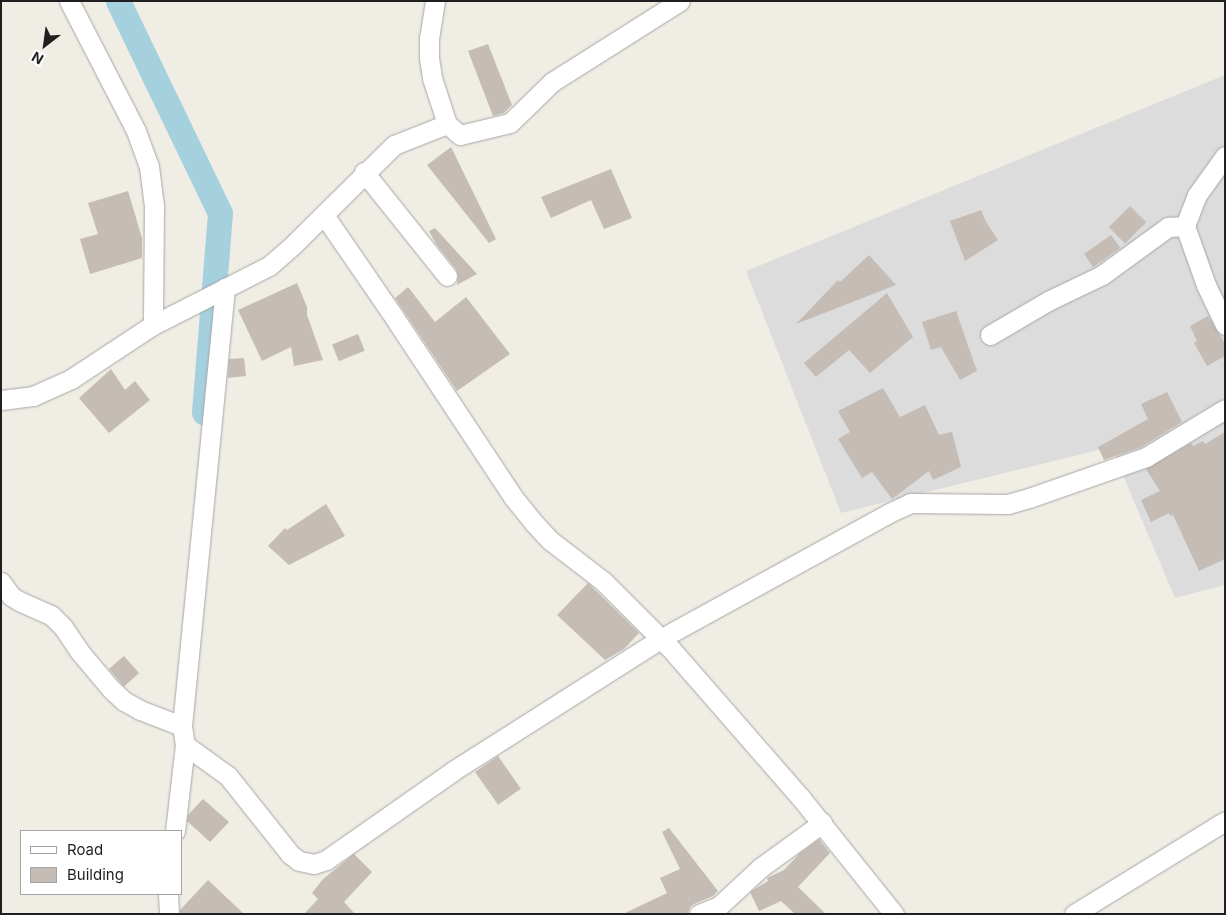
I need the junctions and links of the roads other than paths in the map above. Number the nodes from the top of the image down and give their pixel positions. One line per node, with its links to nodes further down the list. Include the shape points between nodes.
1 (69, 1): 11 (street, via 136,130 149,166)
2 (435, 1): 4 (street, via 428,37 429,58)
3 (680, 1): 4 (street, via 552,82 510,123 460,135)
4 (446, 124): 6 (street, via 394,145)
5 (1225, 156): 8 (street, via 1197,194)
6 (364, 172): 7 (street); 9 (street)
7 (324, 216): 10 (street, via 269,266); 17 (street, via 532,522 603,581)
8 (1185, 226): 12 (street, via 1206,285); 13 (street, via 1168,227 1102,275 1048,301)
9 (447, 276)
10 (225, 288): 11 (street); 18 (street)
11 (160, 322): 14 (street, via 72,379 33,396)
12 (1225, 325)
13 (990, 335)
14 (1, 400)
15 (1225, 409): 17 (street, via 1146,457 1030,498 1008,504 910,504 889,512)
16 (1, 582): 18 (street, via 11,596 51,615 124,701)
17 (660, 639): 19 (street, via 453,772 326,860 314,864 299,861 290,854 228,776); 21 (street)
18 (177, 724): 19 (street)
19 (185, 745): 22 (street)
20 (1225, 821): 27 (street)
21 (822, 823): 25 (street, via 760,868 719,906); 26 (street)
22 (175, 830)
23 (168, 895): 24 (street)
24 (169, 914)
25 (699, 914)
26 (894, 914)
27 (1074, 914)

